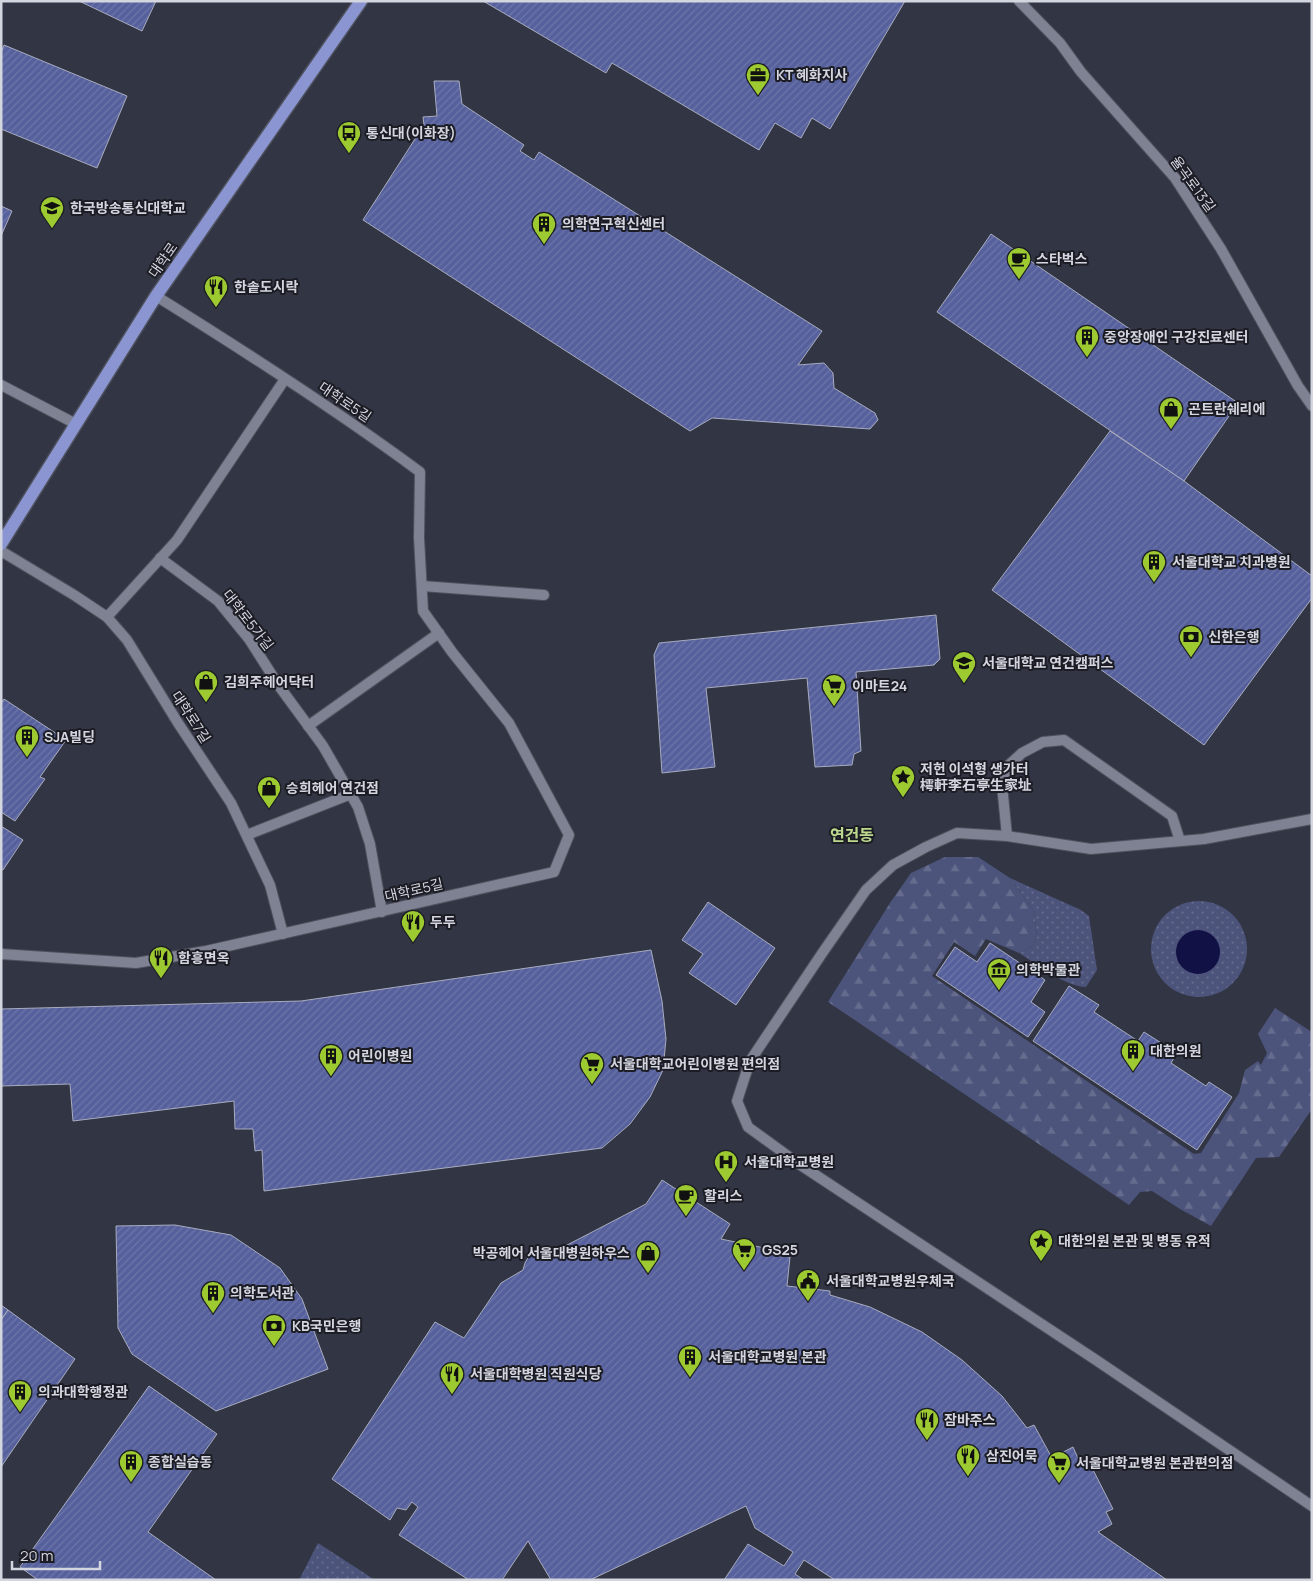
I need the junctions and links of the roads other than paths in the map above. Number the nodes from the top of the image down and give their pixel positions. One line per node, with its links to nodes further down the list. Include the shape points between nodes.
1 (361, 1): 3 (main road, 대학로)
2 (1019, 1): 6 (lane, 율곡로13길, via 1060,43 1081,72 1175,178 1221,249)
3 (156, 296): 4 (lane, 대학로5길); 7 (main road, 대학로)
4 (285, 379): 10 (lane, via 177,540); 11 (lane, 대학로5길, via 420,472)
5 (1, 385): 7 (lane)
6 (1312, 406)
7 (76, 424): 8 (main road, 대학로)
8 (1, 544)
9 (1, 551): 13 (lane, 대학로7길)
10 (160, 558): 13 (lane); 15 (lane, 대학로5가길, via 218,601 249,639)
11 (422, 586): 12 (lane); 14 (lane, 대학로5길, via 423,610)
12 (544, 595)
13 (107, 617): 18 (lane, 대학로7길, via 128,640 231,803)
14 (438, 632): 15 (lane); 21 (lane, 대학로5길, via 509,723 568,835 554,872)
15 (308, 726): 16 (lane, 대학로5가길)
16 (351, 794): 18 (lane); 21 (lane, 대학로5가길, via 370,844)
17 (1312, 819): 20 (lane)
18 (246, 835): 22 (lane, 대학로7길, via 270,885)
19 (1007, 836): 20 (lane, via 1091,849); 20 (lane, via 1002,784 1010,764 1043,742 1064,740 1172,816); 24 (lane, via 958,833 892,865 866,890 750,1061 737,1100 748,1127)
20 (1180, 841)
21 (382, 912): 22 (lane, 대학로5길)
22 (283, 934): 23 (lane, 대학로5길, via 136,964)
23 (1, 954)
24 (1312, 1506)

